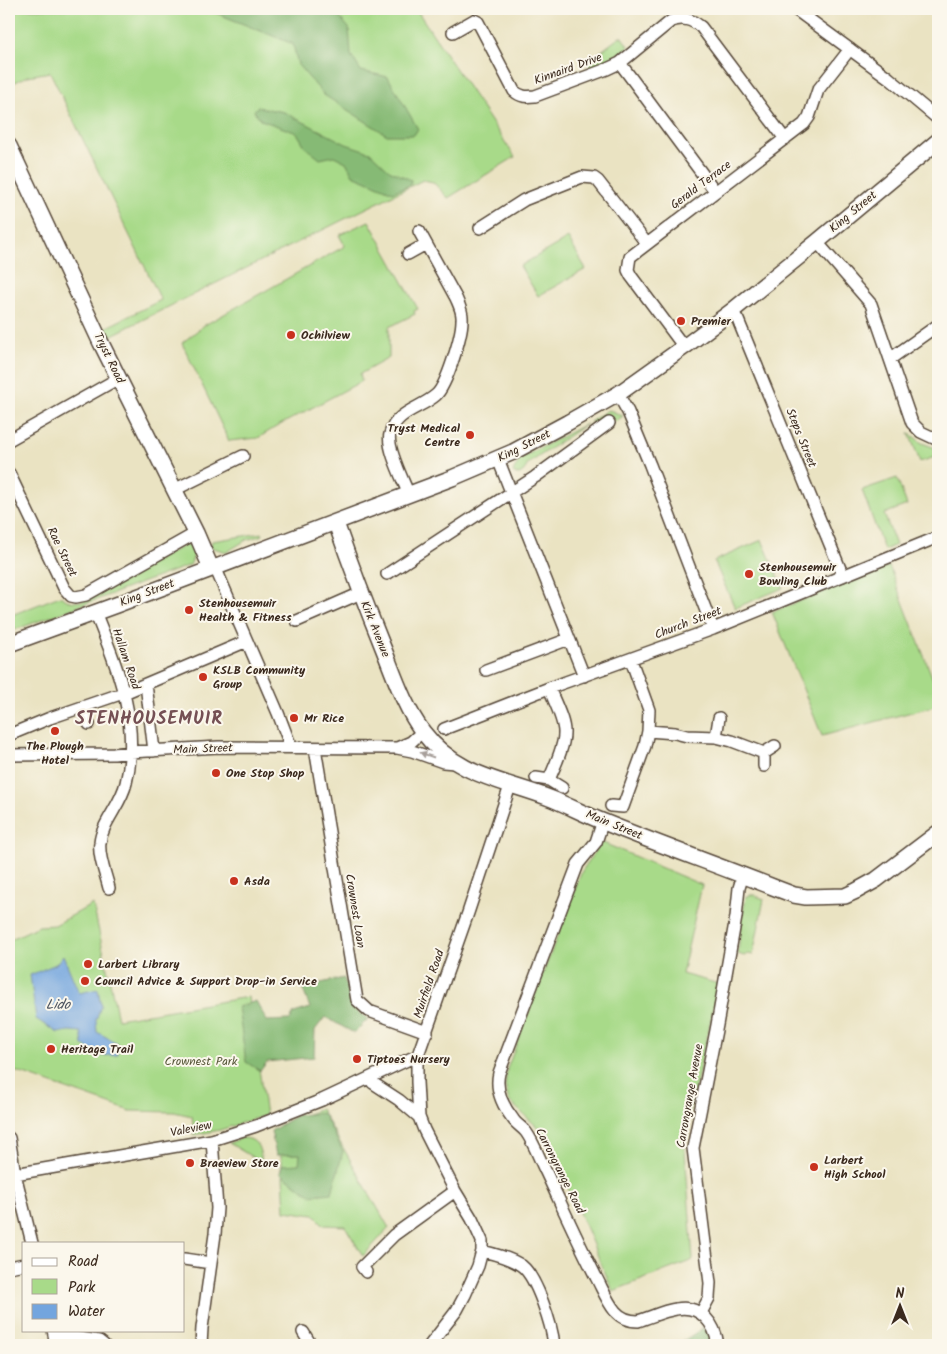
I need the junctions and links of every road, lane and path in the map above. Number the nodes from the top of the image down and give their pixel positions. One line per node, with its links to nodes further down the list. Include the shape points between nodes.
1 (795, 9): 3 (street)
2 (453, 32): 4 (street, Kinnaird Drive, via 474,20 478,22 514,91 524,97 535,96)
3 (850, 49): 5 (street); 6 (street, Gerald Terrace, via 818,90 807,120)
4 (620, 63): 6 (street, Kinnaird Drive, via 672,21 688,19 695,22); 9 (street)
5 (938, 119)
6 (785, 139): 9 (street, Gerald Terrace)
7 (938, 141): 12 (street, King Street)
8 (9, 146): 20 (street, Tryst Road)
9 (716, 191): 14 (street, Gerald Terrace)
10 (480, 228): 14 (street, via 524,200 588,177 598,181)
11 (420, 231): 13 (street)
12 (817, 242): 16 (street, King Street); 19 (street, via 871,304)
13 (426, 244): 15 (street); 30 (street, via 456,298 463,318 440,391 404,413 389,435 390,448)
14 (646, 244): 18 (street, Gerald Terrace, via 630,257 628,270)
15 (408, 254)
16 (732, 311): 18 (street, King Street); 36 (street, Steps Street)
17 (938, 325): 19 (street)
18 (684, 348): 21 (street, King Street)
19 (890, 359): 23 (street, via 912,424 921,432)
20 (119, 378): 24 (street); 28 (street, Tryst Road)
21 (618, 394): 26 (street, King Street); 40 (street, via 632,421)
22 (609, 423): 29 (street)
23 (935, 435)
24 (9, 440)
25 (243, 456): 28 (street)
26 (498, 459): 29 (street); 30 (street, King Street)
27 (9, 473): 32 (street, Rae Street, via 64,588 71,596 86,595)
28 (174, 490): 32 (street, Tryst Road)
29 (511, 493): 35 (street); 41 (street)
30 (409, 495): 31 (street, King Street)
31 (336, 523): 34 (street, King Street); 37 (street, Kirk Avenue)
32 (196, 533): 34 (street, Tryst Road)
33 (938, 537): 36 (street, Church Street)
34 (213, 568): 38 (street, King Street); 42 (street)
35 (387, 574)
36 (843, 576): 40 (street, Church Street)
37 (360, 593): 39 (street); 54 (street, Kirk Avenue, via 401,694)
38 (95, 612): 43 (street, King Street); 49 (street, Hallam Road)
39 (297, 621)
40 (713, 629): 44 (street, Church Street)
41 (569, 639): 45 (street); 46 (street)
42 (247, 641): 47 (street); 59 (street)
43 (9, 644)
44 (631, 660): 46 (street, Church Street); 55 (street, via 649,710)
45 (486, 670)
46 (584, 676): 48 (street, Church Street)
47 (146, 684): 49 (street); 62 (street)
48 (549, 688): 53 (street, Church Street); 69 (street, via 564,728 562,746)
49 (125, 692): 50 (street); 63 (street, Hallam Road)
50 (83, 707): 52 (street); 56 (street)
51 (718, 718): 57 (street)
52 (89, 724)
53 (444, 728)
54 (423, 731): 61 (street); 66 (street, Main Street)
55 (648, 731): 57 (street); 73 (street)
56 (9, 735)
57 (716, 737): 64 (street)
58 (775, 746): 64 (street)
59 (291, 747): 60 (street, Main Street); 62 (street, Main Street)
60 (315, 748): 61 (street, Main Street); 79 (street, Crownest Loan, via 357,1000 369,1011)
61 (397, 748): 66 (street, Main Street, one-way to 61)
62 (154, 751): 63 (street, Main Street)
63 (130, 752): 65 (street, Main Street); 78 (street, Hallam Road, via 123,795 106,824 100,843)
64 (764, 753): 67 (street)
65 (9, 755)
66 (455, 763): 70 (street, Main Street)
67 (764, 766)
68 (536, 778): 69 (street)
69 (549, 780): 71 (street)
70 (510, 786): 75 (street, Main Street, via 550,798); 79 (street, Muirfield Road)
71 (562, 788)
72 (611, 806): 73 (street)
73 (623, 807): 74 (street)
74 (634, 813)
75 (603, 822): 77 (street, Main Street); 94 (street, Carrongrange Road, via 596,842 578,864 499,1072 498,1090 513,1120 526,1133 613,1309 633,1321 676,1309)
76 (938, 833): 77 (street, Main Street, via 876,880 844,896 794,895)
77 (743, 876): 94 (street, Carrongrange Avenue, via 693,1148 710,1283 709,1298)
78 (109, 888)
79 (427, 1032): 80 (street, Muirfield Road)
80 (418, 1055): 81 (street, Valeview); 82 (street, Muirfield Road)
81 (369, 1078): 82 (street); 84 (street, Valeview, via 287,1114)
82 (419, 1117): 86 (street, Muirfield Road)
83 (9, 1138): 85 (street)
84 (212, 1140): 85 (street, Valeview); 90 (street, via 216,1208)
85 (12, 1175): 87 (street)
86 (455, 1191): 88 (street, Muirfield Road, via 472,1219); 93 (street, via 394,1235 362,1267)
87 (32, 1242)
88 (482, 1246): 97 (street, via 478,1266 461,1302); 101 (street, via 517,1263 529,1274 547,1314)
89 (185, 1259): 90 (street)
90 (211, 1263): 99 (street)
91 (22, 1264): 92 (street)
92 (9, 1267)
93 (366, 1272)
94 (701, 1313): 102 (street, via 713,1326)
95 (303, 1332): 100 (street)
96 (54, 1336): 98 (street)
97 (434, 1343)
98 (104, 1345)
99 (200, 1345)
100 (311, 1345)
101 (554, 1345)
102 (718, 1345)

